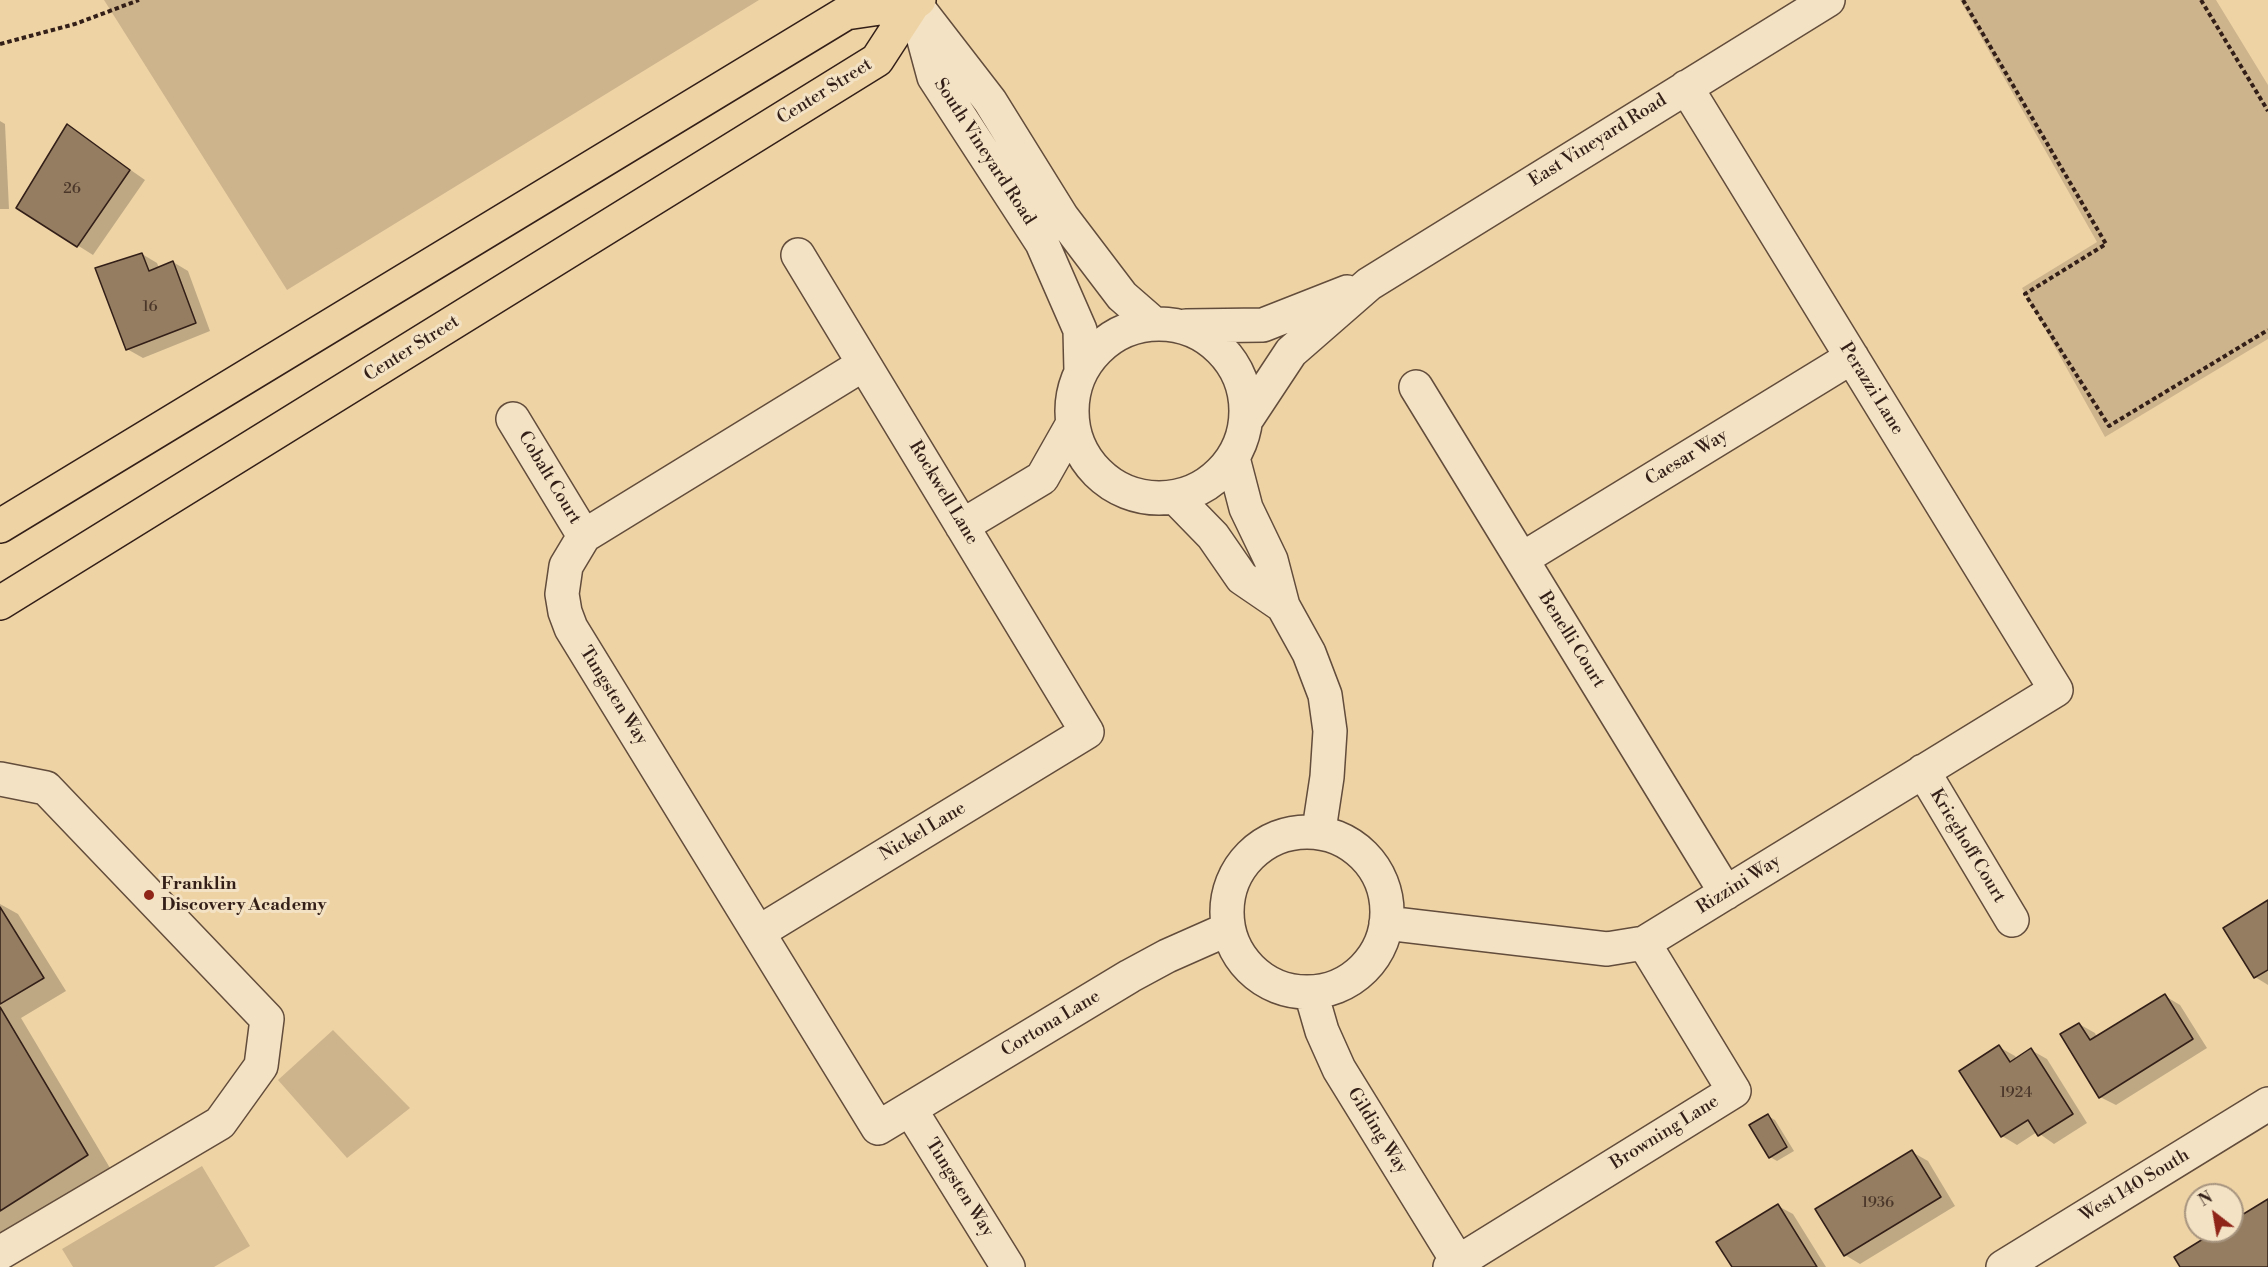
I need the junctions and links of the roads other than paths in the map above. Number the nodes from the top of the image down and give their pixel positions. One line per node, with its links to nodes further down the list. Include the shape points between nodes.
1 (1828, 0): 3 (street, East Vineyard Road)
2 (915, 1): 6 (street, South Vineyard Road, via 990,101 1069,225 1122,296); 9 (street, South Vineyard Road, via 934,76 1042,243 1080,330); 18 (main road, via 846,13); 22 (main road, Center Street, via 877,60)
3 (1686, 87): 5 (street, East Vineyard Road); 7 (street, Perazzi Lane)
4 (798, 255): 8 (street, Rockwell Lane)
5 (1368, 284): 6 (street, East Vineyard Road, via 1263,325); 11 (street, East Vineyard Road, via 1291,352)
6 (1168, 325): 9 (street, via 1124,331 1099,346); 11 (street, via 1210,339 1231,360 1245,387)
7 (1852, 357): 21 (street, Caesar Way); 24 (street, Perazzi Lane)
8 (864, 364): 19 (street, Rockwell Lane); 20 (street, Tungsten Way)
9 (1081, 371): 13 (street, via 1072,397)
10 (1416, 387): 21 (street, Benelli Court)
11 (1248, 417): 14 (street, via 1241,446)
12 (513, 419): 20 (street, Cobalt Court)
13 (1072, 425): 15 (street, via 1081,452); 16 (street)
14 (1233, 458): 17 (street, via 1224,471 1202,488); 23 (street, via 1246,508 1272,560)
15 (1100, 476): 16 (street); 17 (street, via 1120,490 1147,499)
16 (1042, 478): 19 (street)
17 (1176, 498): 23 (street, via 1214,536 1242,578)
18 (0, 526)
19 (962, 526): 25 (street, Rockwell Lane)
20 (584, 536): 33 (street, Tungsten Way, via 566,566 563,580 565,612 571,628)
21 (1522, 559): 29 (street, Benelli Court)
22 (0, 603)
23 (1282, 606): 28 (street, via 1309,653 1325,695 1330,731)
24 (2056, 690): 26 (street, Rizzini Way)
25 (1087, 732): 33 (street, Nickel Lane)
26 (1923, 771): 29 (street, Rizzini Way); 30 (street, Krieghoff Court)
27 (0, 779): 39 (street, via 46,788 267,1018 261,1066 220,1123)
28 (1319, 831): 31 (street, via 1359,850 1375,868 1385,890); 32 (street, via 1268,842 1249,857 1235,876 1227,899)
29 (1726, 893): 34 (street, Rizzini Way)
30 (2012, 920)
31 (1386, 923): 34 (street, Rizzini Way, via 1607,949); 35 (street, via 1373,959 1356,977 1335,988)
32 (1228, 929): 35 (street, via 1233,946 1247,966 1265,981 1287,991); 37 (street, Cortona Lane, via 1130,976)
33 (759, 932): 38 (street, Tungsten Way)
34 (1644, 943): 40 (street, Browning Lane, via 1734,1091)
35 (1311, 993): 40 (street, Gilding Way, via 1339,1069)
36 (2268, 1104): 42 (street, West 140 South)
37 (910, 1109): 38 (street, Cortona Lane); 41 (street, Tungsten Way)
38 (878, 1128)
39 (0, 1253)
40 (1454, 1264)
41 (1008, 1267)
42 (2003, 1267)

